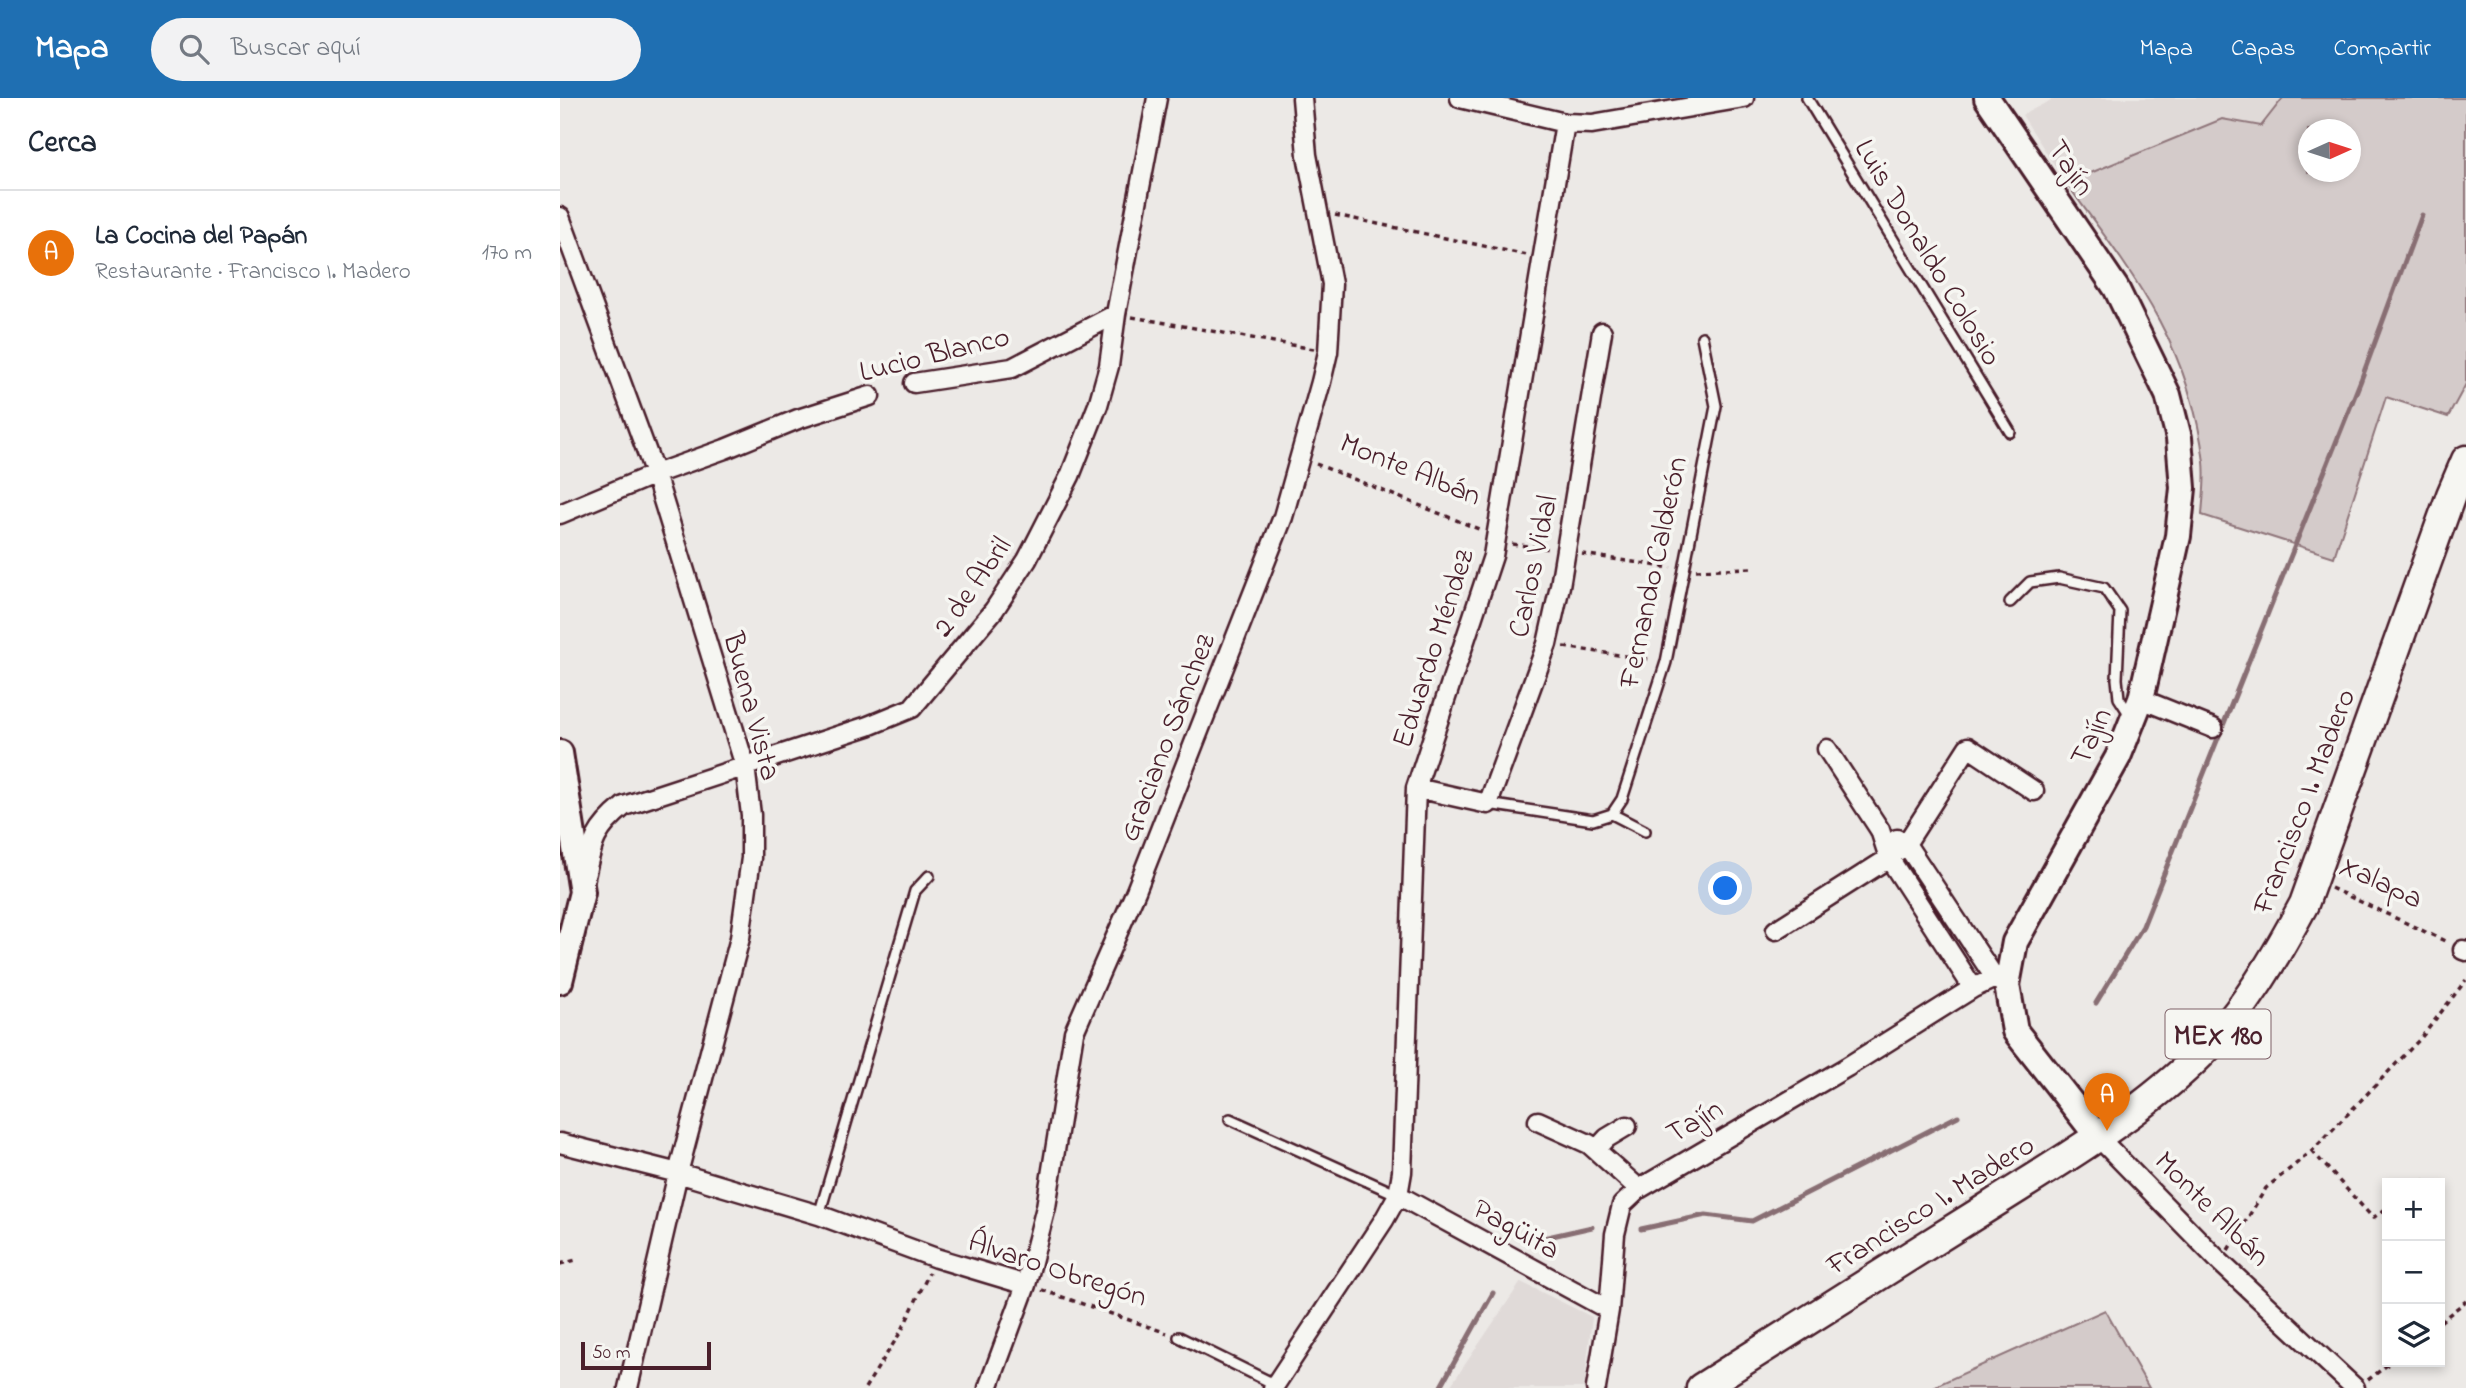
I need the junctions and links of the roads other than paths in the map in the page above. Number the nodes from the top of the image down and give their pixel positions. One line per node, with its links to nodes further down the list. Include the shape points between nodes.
1 (1157, 98): 9 (street, 2 de Abril)
2 (1302, 98): 51 (street, Graciano Sánchez, via 1307,155 1332,284 1328,352 1283,517 1142,878 1074,1032 1046,1207)
3 (1460, 98): 7 (street)
4 (1744, 98): 7 (street, via 1592,124)
5 (1807, 98): 14 (lane, Luis Donaldo Colosio)
6 (1987, 98): 19 (main road, Tajín, via 2116,288 2168,395 2179,438 2183,488 2173,562)
7 (1565, 123): 24 (street, Eduardo Méndez, via 1497,539)
8 (560, 217): 16 (street, Buena Vista)
9 (1116, 314): 12 (street, Lucio Blanco, via 1012,368); 23 (street, 2 de Abril, via 1098,405 1070,477 1027,560 994,610 912,708)
10 (1602, 332): 26 (street, Carlos Vidal, via 1547,644)
11 (1702, 337): 27 (lane, Fernando Calderón, via 1716,406 1685,571 1666,662 1622,799)
12 (914, 383)
13 (870, 396): 16 (street, Lucio Blanco)
14 (2010, 432)
15 (2466, 460): 44 (main road, Francisco I. Madero / MEX 180, via 2304,904 2277,954 2204,1050 2168,1085)
16 (654, 474): 17 (street, Lucio Blanco); 23 (street, Buena Vista)
17 (560, 514)
18 (2010, 602): 19 (lane, via 2030,582 2059,578 2104,588 2120,611 2119,698)
19 (2137, 709): 20 (street); 39 (main road, Tajín, via 2118,757 2015,942)
20 (2213, 728)
21 (1827, 749): 29 (street, Monte Albán)
22 (560, 753): 28 (main road)
23 (744, 766): 34 (street, 2 de Abril, via 624,806 604,822 592,846); 47 (street, Buena Vista, via 751,858 740,938)
24 (1416, 788): 26 (street); 49 (street, Eduardo Méndez)
25 (2034, 791): 31 (street, via 1968,747)
26 (1488, 804): 27 (lane, via 1593,820)
27 (1612, 814): 30 (lane)
28 (566, 818): 34 (main road)
29 (1880, 830): 31 (street, Monte Albán); 32 (street, Monte Albán)
30 (1645, 831)
31 (1906, 844): 32 (street); 35 (street, Monte Albán)
32 (1889, 858): 36 (street, Monte Albán); 37 (street)
33 (929, 876): 50 (lane, via 915,891)
34 (582, 892): 38 (main road)
35 (1949, 909): 36 (street); 39 (street, Monte Albán)
36 (1929, 919): 40 (street, Monte Albán)
37 (1776, 930)
38 (560, 981)
39 (2001, 982): 40 (street, Tajín); 44 (main road, Monte Albán, via 2015,1031)
40 (1973, 988): 48 (street, Tajín)
41 (1230, 1119): 49 (lane)
42 (1538, 1121): 46 (street)
43 (1627, 1126): 46 (street)
44 (2098, 1137): 58 (main road, Francisco I. Madero / MEX 180); 59 (street, Monte Albán, via 2221,1263)
45 (560, 1143): 47 (street, Álvaro Obregón)
46 (1596, 1150): 48 (street)
47 (678, 1173): 50 (street, Álvaro Obregón); 55 (street, Buena Vista)
48 (1639, 1189): 52 (street, Tajín, via 1622,1205)
49 (1398, 1195): 52 (street, Pagüita); 54 (street, Eduardo Méndez)
50 (819, 1215): 51 (street, Álvaro Obregón)
51 (1026, 1285): 56 (street, Graciano Sánchez)
52 (1609, 1310): 57 (street)
53 (1180, 1337): 54 (lane)
54 (1273, 1386)
55 (628, 1388)
56 (988, 1388)
57 (1596, 1388)
58 (1700, 1388)
59 (2357, 1388)

